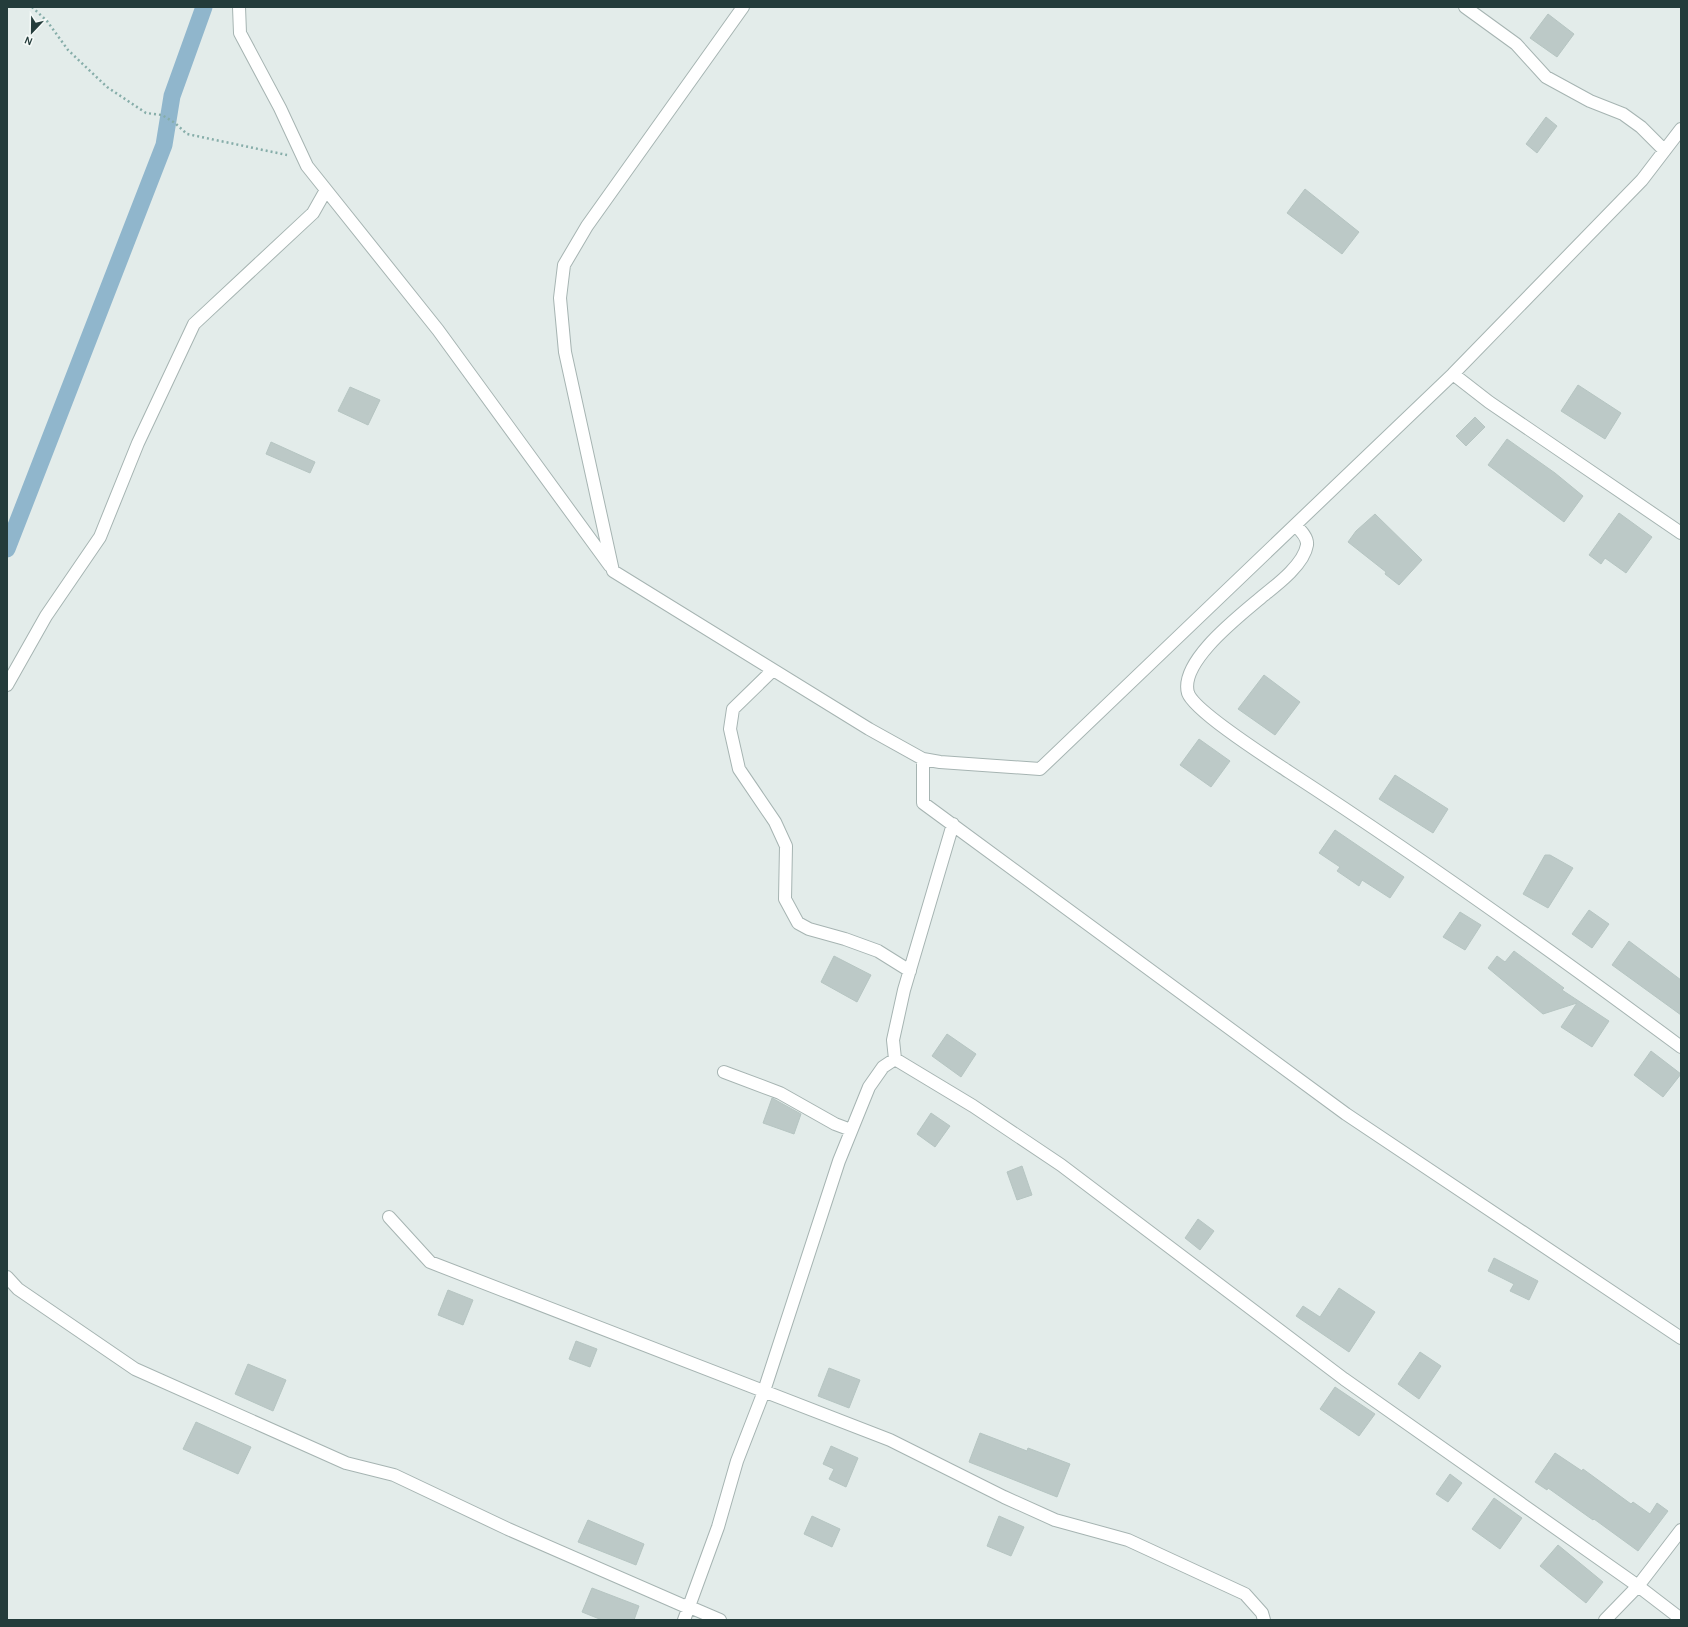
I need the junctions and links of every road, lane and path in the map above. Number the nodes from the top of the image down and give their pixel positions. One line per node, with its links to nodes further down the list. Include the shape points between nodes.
1 (32, 7): 7 (path, via 47,21 68,50 107,87 146,113 162,115 187,134 291,156)
2 (239, 7): 7 (street, via 240,33)
3 (743, 7): 12 (street, via 587,226 564,265 560,298 565,352)
4 (1465, 7): 6 (street, via 1516,44 1546,76 1590,101 1623,114 1641,127)
5 (1681, 129): 6 (street)
6 (1664, 150): 9 (street, via 1642,180)
7 (307, 166): 8 (street)
8 (326, 190): 12 (street, via 438,330); 14 (street, via 313,213 194,324 138,443 100,537 46,616)
9 (1453, 374): 10 (street); 11 (street, via 1489,402)
10 (1295, 525): 15 (street, via 1040,769); 18 (street, via 1305,535 1307,545 1294,568 1206,649 1192,667 1187,682 1189,695 1205,712 1250,746 1388,836)
11 (1681, 533)
12 (613, 571): 13 (street)
13 (773, 670): 15 (street, via 868,729); 17 (street, via 733,710 730,729 738,769 775,822 786,846 785,899 798,923 809,929 878,951)
14 (7, 685)
15 (923, 759): 16 (street, via 923,803)
16 (953, 824): 17 (street); 24 (street, via 1346,1114)
17 (910, 971): 19 (street, via 893,1040)
18 (1681, 1047)
19 (894, 1059): 21 (street, via 883,1067 869,1088); 27 (street, via 973,1106 1061,1165 1344,1379)
20 (724, 1072): 21 (street, via 780,1093 835,1124)
21 (852, 1130): 25 (street, via 839,1160)
22 (390, 1217): 25 (street, via 430,1262)
23 (7, 1277): 28 (street, via 18,1289 135,1369 346,1463 394,1475 508,1529)
24 (1681, 1338)
25 (763, 1392): 28 (street, via 737,1461 718,1528); 32 (street, via 890,1440 1055,1520 1128,1540 1230,1586 1245,1594 1262,1613)
26 (1681, 1530): 27 (street)
27 (1638, 1586): 29 (street); 33 (street)
28 (687, 1607): 30 (street); 31 (street)
29 (1681, 1619)
30 (684, 1620)
31 (720, 1620)
32 (1264, 1620)
33 (1605, 1620)

